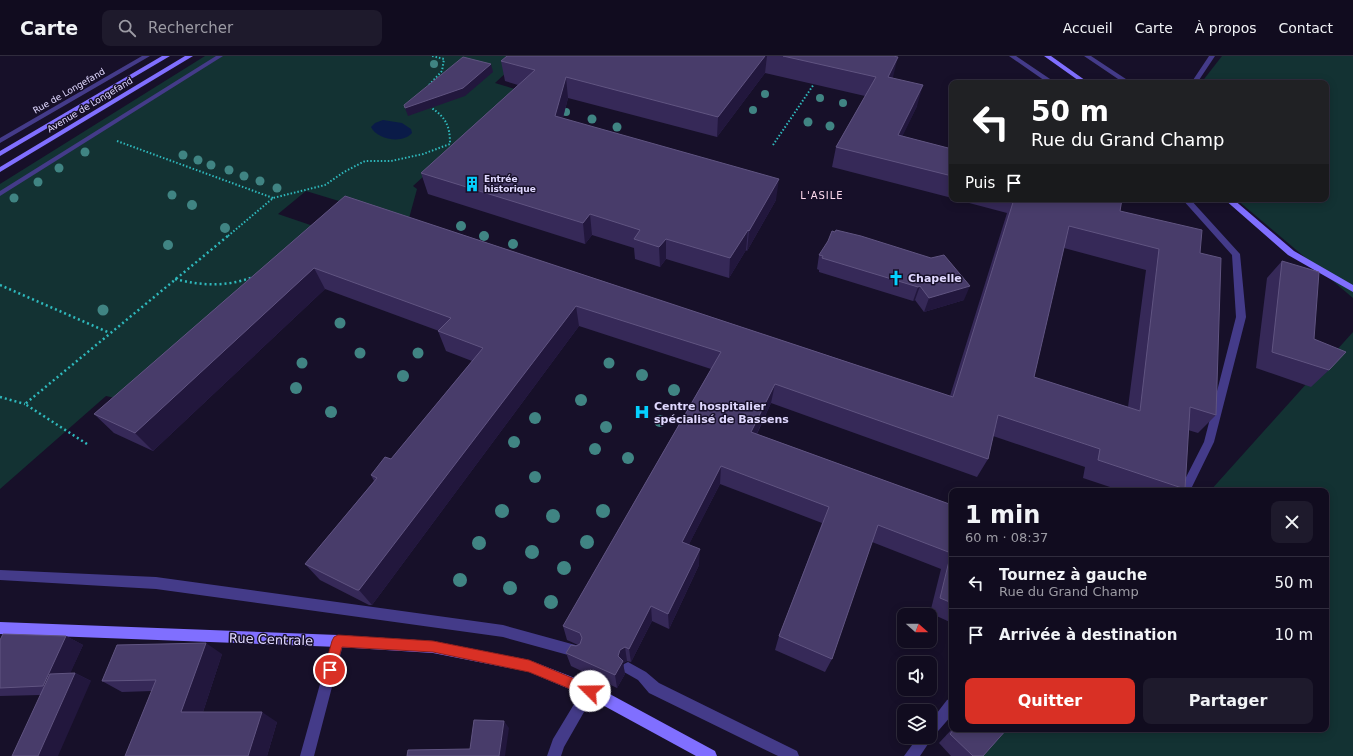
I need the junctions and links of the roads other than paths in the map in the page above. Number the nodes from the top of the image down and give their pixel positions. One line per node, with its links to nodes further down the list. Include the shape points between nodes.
1 (147, 56): 13 (street, Rue de Longefand)
2 (167, 56): 14 (main road, Avenue de Longefand)
3 (190, 56): 15 (main road, Avenue de Longefand)
4 (220, 56): 16 (street)
5 (1012, 56): 9 (street)
6 (1046, 56): 10 (main road)
7 (1088, 56): 11 (street)
8 (1212, 56): 12 (street)
9 (1048, 80)
10 (1082, 80)
11 (1124, 80)
12 (1196, 80)
13 (0, 141)
14 (0, 154)
15 (0, 170)
16 (0, 194)
17 (1189, 202): 20 (street, via 1236,254 1241,317 1209,442)
18 (1232, 202): 19 (main road, via 1292,253)
19 (1353, 289)
20 (1186, 488)
21 (0, 575): 24 (street, via 156,583 503,631)
22 (0, 628): 23 (main road, Rue Centrale)
23 (338, 641): 26 (main road, Rue Centrale, via 433,647 529,666); 30 (street)
24 (579, 652)
25 (628, 668): 33 (street, via 642,676 654,688)
26 (590, 691): 31 (street, via 558,744); 32 (main road, Rue Centrale)
27 (949, 708): 28 (street)
28 (937, 723)
29 (920, 744): 34 (street)
30 (307, 756)
31 (554, 756)
32 (710, 756)
33 (792, 756)
34 (911, 756)

